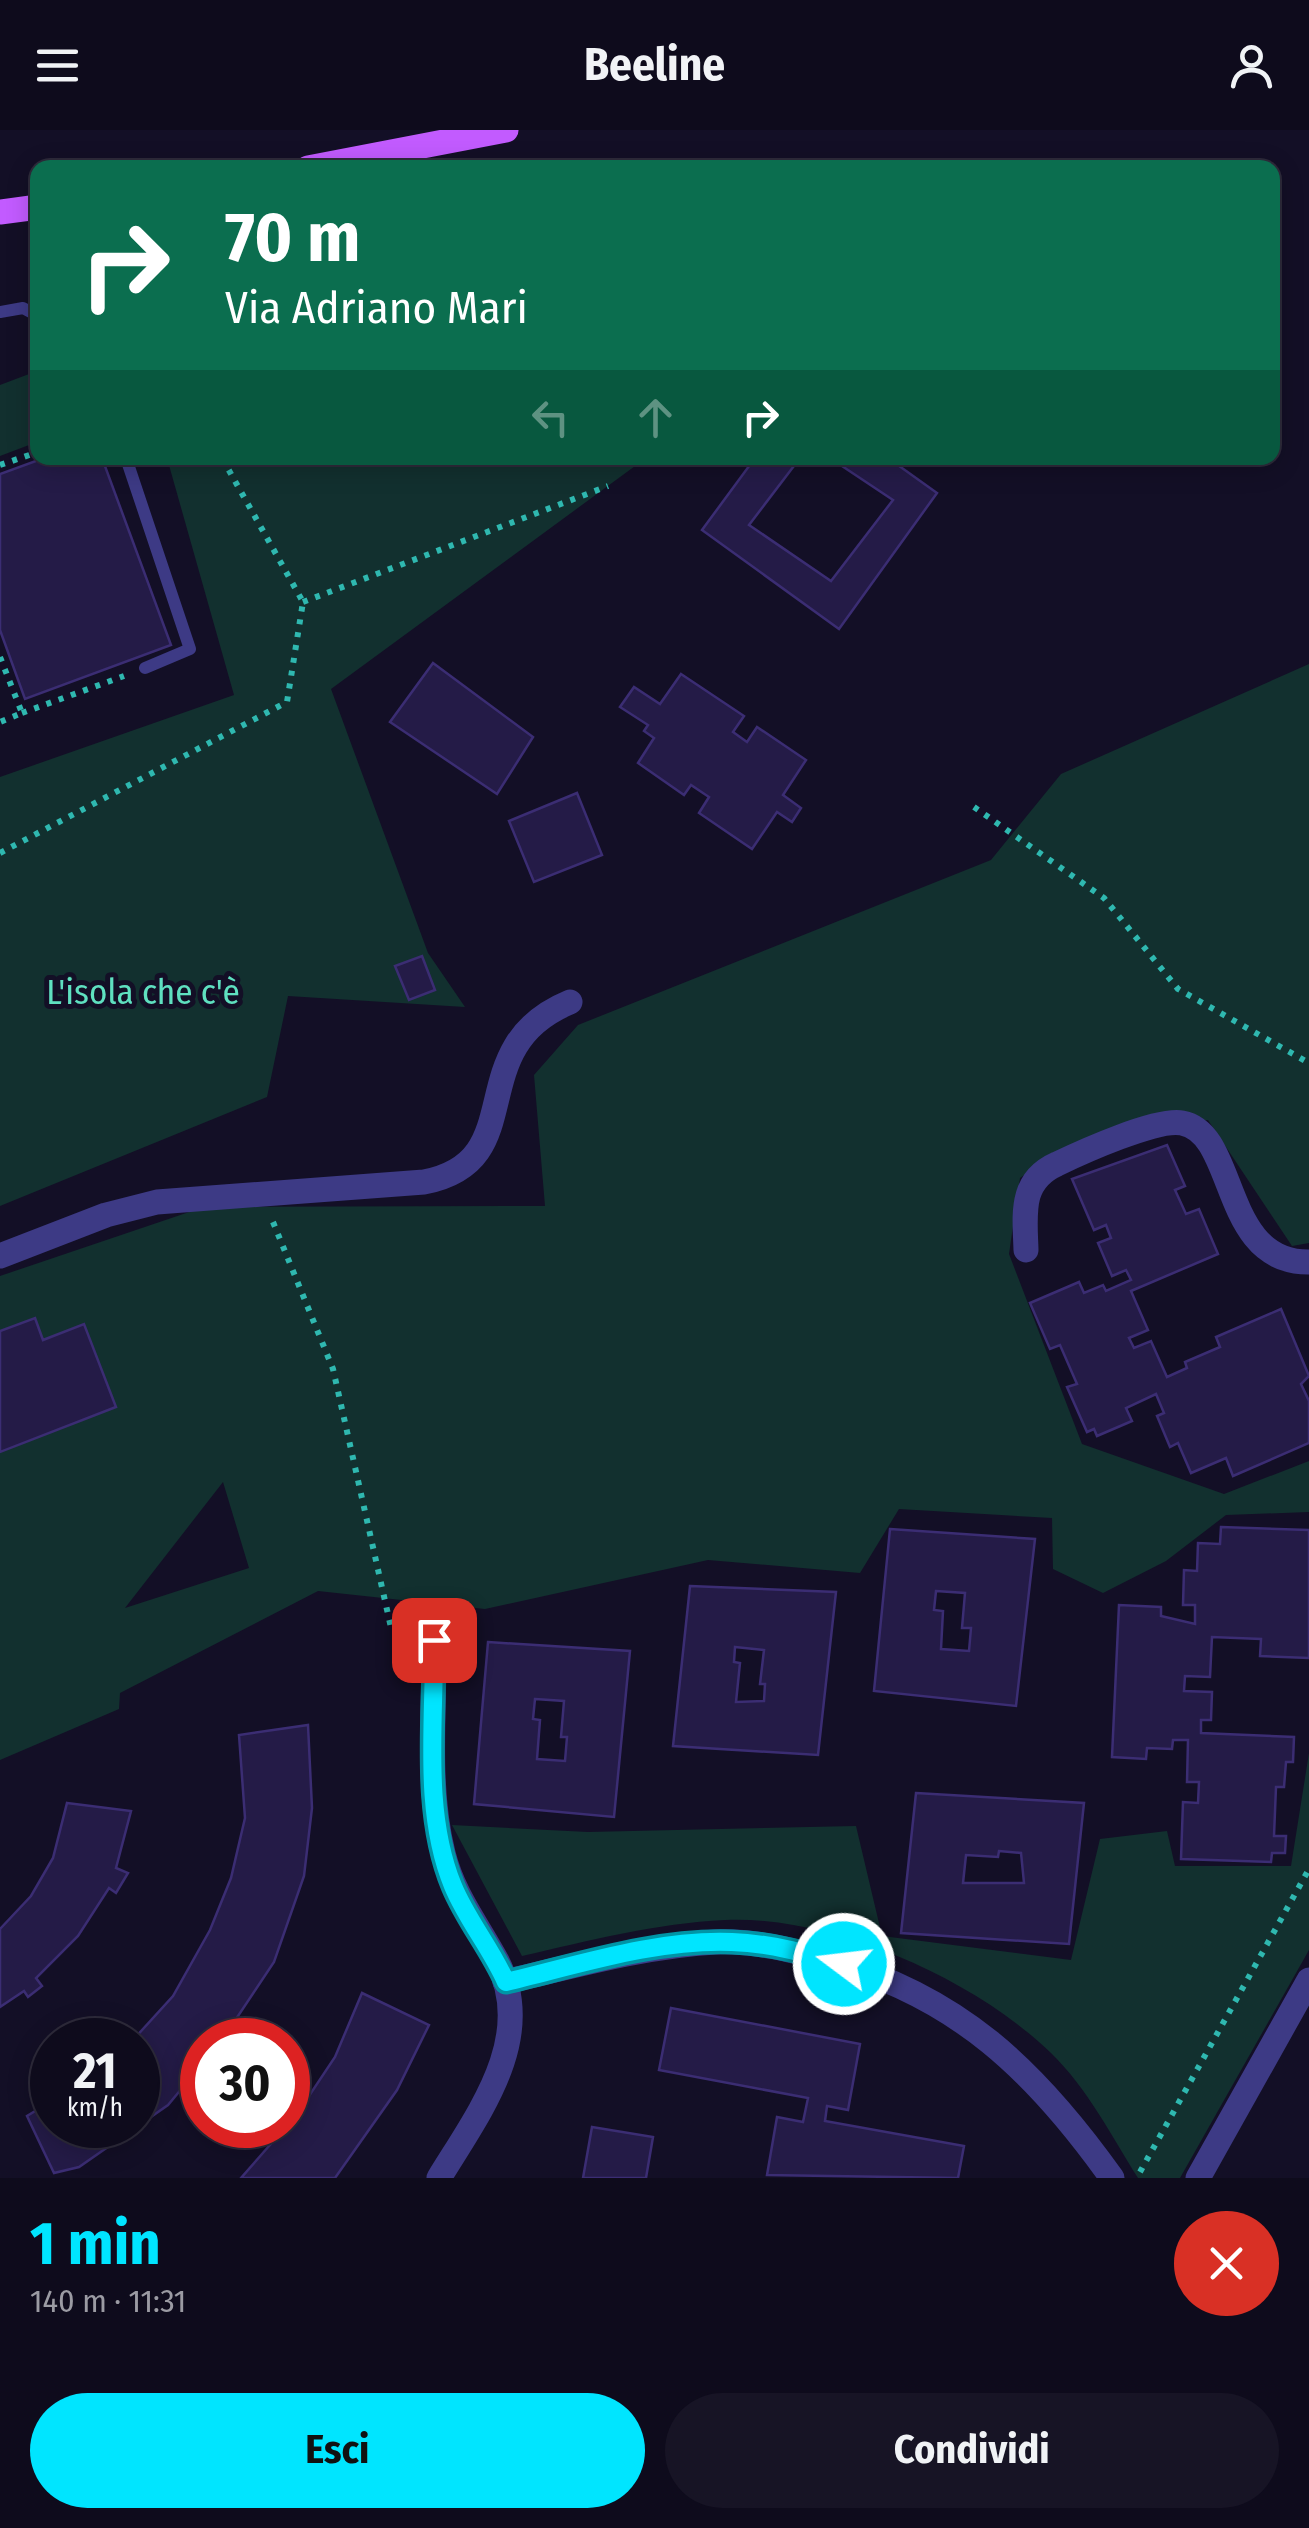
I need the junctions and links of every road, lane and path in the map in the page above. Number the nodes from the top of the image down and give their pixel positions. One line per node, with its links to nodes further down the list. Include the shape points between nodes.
1 (506, 130): 2 (main road)
2 (350, 160)
3 (30, 208): 4 (main road)
4 (0, 212)
5 (0, 312): 6 (lane)
6 (30, 312)
7 (30, 455): 8 (path)
8 (0, 465)
9 (128, 465): 14 (lane, via 190,649)
10 (226, 465): 12 (path)
11 (608, 486): 12 (path)
12 (303, 602): 19 (path, via 287,702)
13 (0, 657): 16 (path)
14 (144, 668)
15 (124, 676): 16 (path)
16 (22, 713): 17 (path)
17 (0, 722)
18 (974, 807): 21 (path, via 1104,898 1178,988)
19 (0, 853)
20 (570, 1002): 22 (street, via 516,1041 502,1068 486,1142 456,1170 424,1182)
21 (1309, 1063)
22 (262, 1193): 24 (street, via 122,1210); 26 (path, via 333,1369 392,1632)
23 (1026, 1250): 25 (street, via 1026,1196 1041,1173 1156,1126 1182,1123 1203,1136 1257,1241 1280,1258)
24 (0, 1256)
25 (1309, 1262)
26 (434, 1640): 29 (street, via 434,1774 442,1849 454,1888)
27 (1309, 1869): 32 (path)
28 (1309, 1980): 33 (street)
29 (506, 1982): 30 (street, via 510,2023 503,2062); 31 (street, via 718,1942 793,1950 870,1972 942,2004 986,2036 1054,2103)
30 (439, 2178)
31 (1112, 2178)
32 (1137, 2178)
33 (1198, 2178)

